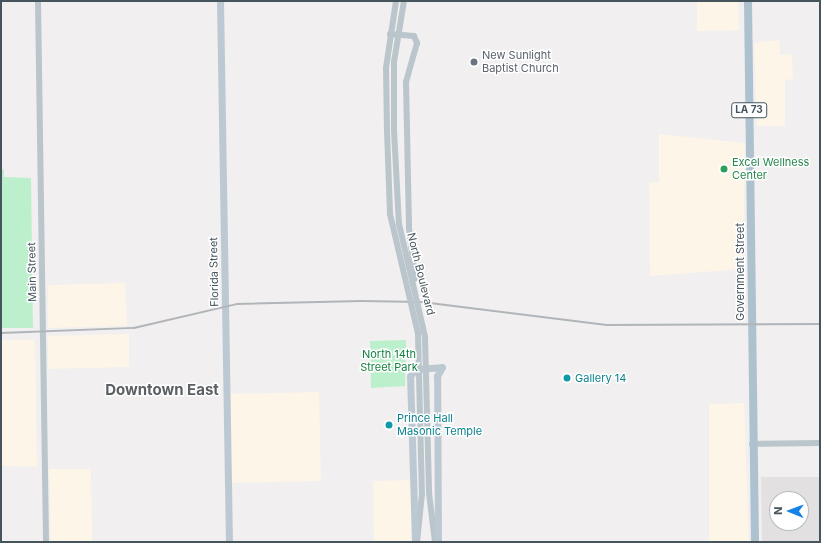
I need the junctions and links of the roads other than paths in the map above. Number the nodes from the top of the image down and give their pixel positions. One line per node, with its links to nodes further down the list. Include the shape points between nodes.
1 (38, 1): 11 (street, Main Street)
2 (220, 1): 12 (main road, Florida Street)
3 (396, 1): 6 (street, North Boulevard)
4 (404, 1): 7 (street, North Boulevard)
5 (748, 1): 10 (main road, Government Street / LA 73)
6 (390, 34): 7 (street, North Boulevard); 13 (street, North Boulevard, bridge, via 387,130 390,214 418,333 422,494)
7 (399, 34): 8 (street, North Boulevard, via 414,36 417,43 406,82 409,228); 14 (street, North Boulevard, bridge, via 393,81 398,219 425,337 429,493)
8 (415, 279)
9 (820, 443): 10 (street)
10 (752, 444): 15 (main road, Government Street / LA 73)
11 (46, 542)
12 (229, 542)
13 (416, 542): 14 (main road, via 410,376 415,370 442,367 436,376)
14 (436, 542)
15 (755, 542)

